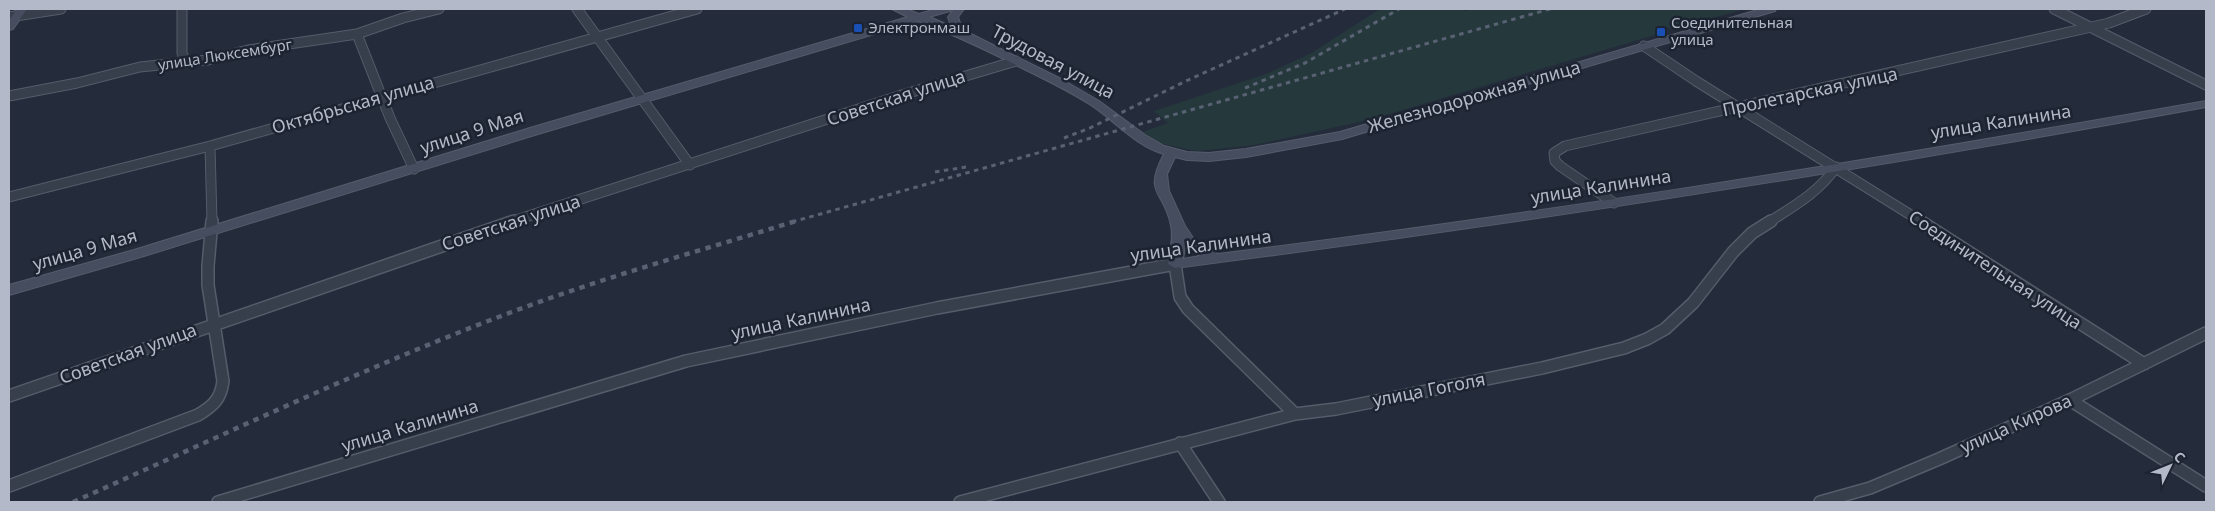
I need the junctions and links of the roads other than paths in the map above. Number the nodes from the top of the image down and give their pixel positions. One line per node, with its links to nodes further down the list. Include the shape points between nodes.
1 (60, 9): 12 (street)
2 (182, 9): 21 (street, via 182,53)
3 (439, 9): 16 (street, улица Люксембург)
4 (577, 9): 17 (street)
5 (697, 9): 17 (street, Октябрьская улица)
6 (897, 9): 13 (street, Трудовая улица)
7 (946, 9): 13 (street, улица 9 Мая)
8 (959, 9): 18 (street, via 953,17)
9 (1772, 9): 19 (street, Железнодорожная улица)
10 (2054, 9): 14 (street)
11 (2146, 9): 14 (street, Пролетарская улица)
12 (16, 14): 15 (street)
13 (919, 17): 18 (street, Трудовая улица); 25 (street, улица 9 Мая)
14 (2089, 26): 22 (street); 27 (street, Пролетарская улица)
15 (9, 27)
16 (357, 34): 21 (street, улица Люксембург); 24 (street)
17 (598, 37): 24 (street, Октябрьская улица); 25 (street)
18 (968, 38): 20 (street, Трудовая улица)
19 (1644, 46): 27 (street, Соединительная улица); 29 (street, Железнодорожная улица, via 1342,135 1221,156 1187,156)
20 (1016, 61): 29 (street, Трудовая улица, via 1078,93 1150,144); 30 (street, Советская улица)
21 (186, 63): 23 (street, улица Люксембург, via 140,67)
22 (2206, 85)
23 (9, 96)
24 (382, 97): 28 (street, Октябрьская улица); 32 (street)
25 (643, 98): 30 (street); 32 (street, улица 9 Мая)
26 (2206, 104): 31 (street, улица Калинина)
27 (1738, 107): 31 (street, Соединительная улица); 34 (street, Пролетарская улица, via 1565,146 1554,153 1560,166)
28 (210, 146): 33 (street, Октябрьская улица); 36 (street)
29 (1171, 152): 35 (street, via 1161,174 1161,186)
30 (690, 165): 40 (street, Советская улица, via 449,242)
31 (1836, 167): 34 (street, улица Калинина); 42 (street, Соединительная улица); 45 (street, улица Гоголя, via 1814,193 1752,233 1732,252 1693,303 1665,329 1647,340 1542,368 1336,409)
32 (414, 169): 36 (street, улица 9 Мая)
33 (9, 197)
34 (1614, 203): 37 (street, улица Калинина, via 1377,239)
35 (1178, 227): 37 (street, via 1192,247); 38 (street)
36 (212, 230): 39 (street, улица 9 Мая); 40 (street, via 208,244 208,282)
37 (1217, 259): 38 (street, улица Калинина)
38 (1175, 264): 45 (street, via 1180,297 1188,309); 49 (street, улица Калинина, via 937,308 686,361)
39 (9, 290)
40 (214, 323): 43 (street, Советская улица); 47 (street, via 223,381 222,394 212,407)
41 (2206, 333): 42 (street, улица Кирова)
42 (2144, 364): 44 (street, улица Кирова)
43 (9, 396)
44 (2070, 400): 48 (street); 52 (street, улица Кирова, via 1870,488)
45 (1295, 414): 46 (street, улица Гоголя)
46 (1180, 443): 50 (street, улица Гоголя); 51 (street)
47 (9, 486)
48 (2206, 486)
49 (218, 502)
50 (960, 502)
51 (1219, 502)
52 (1820, 502)

